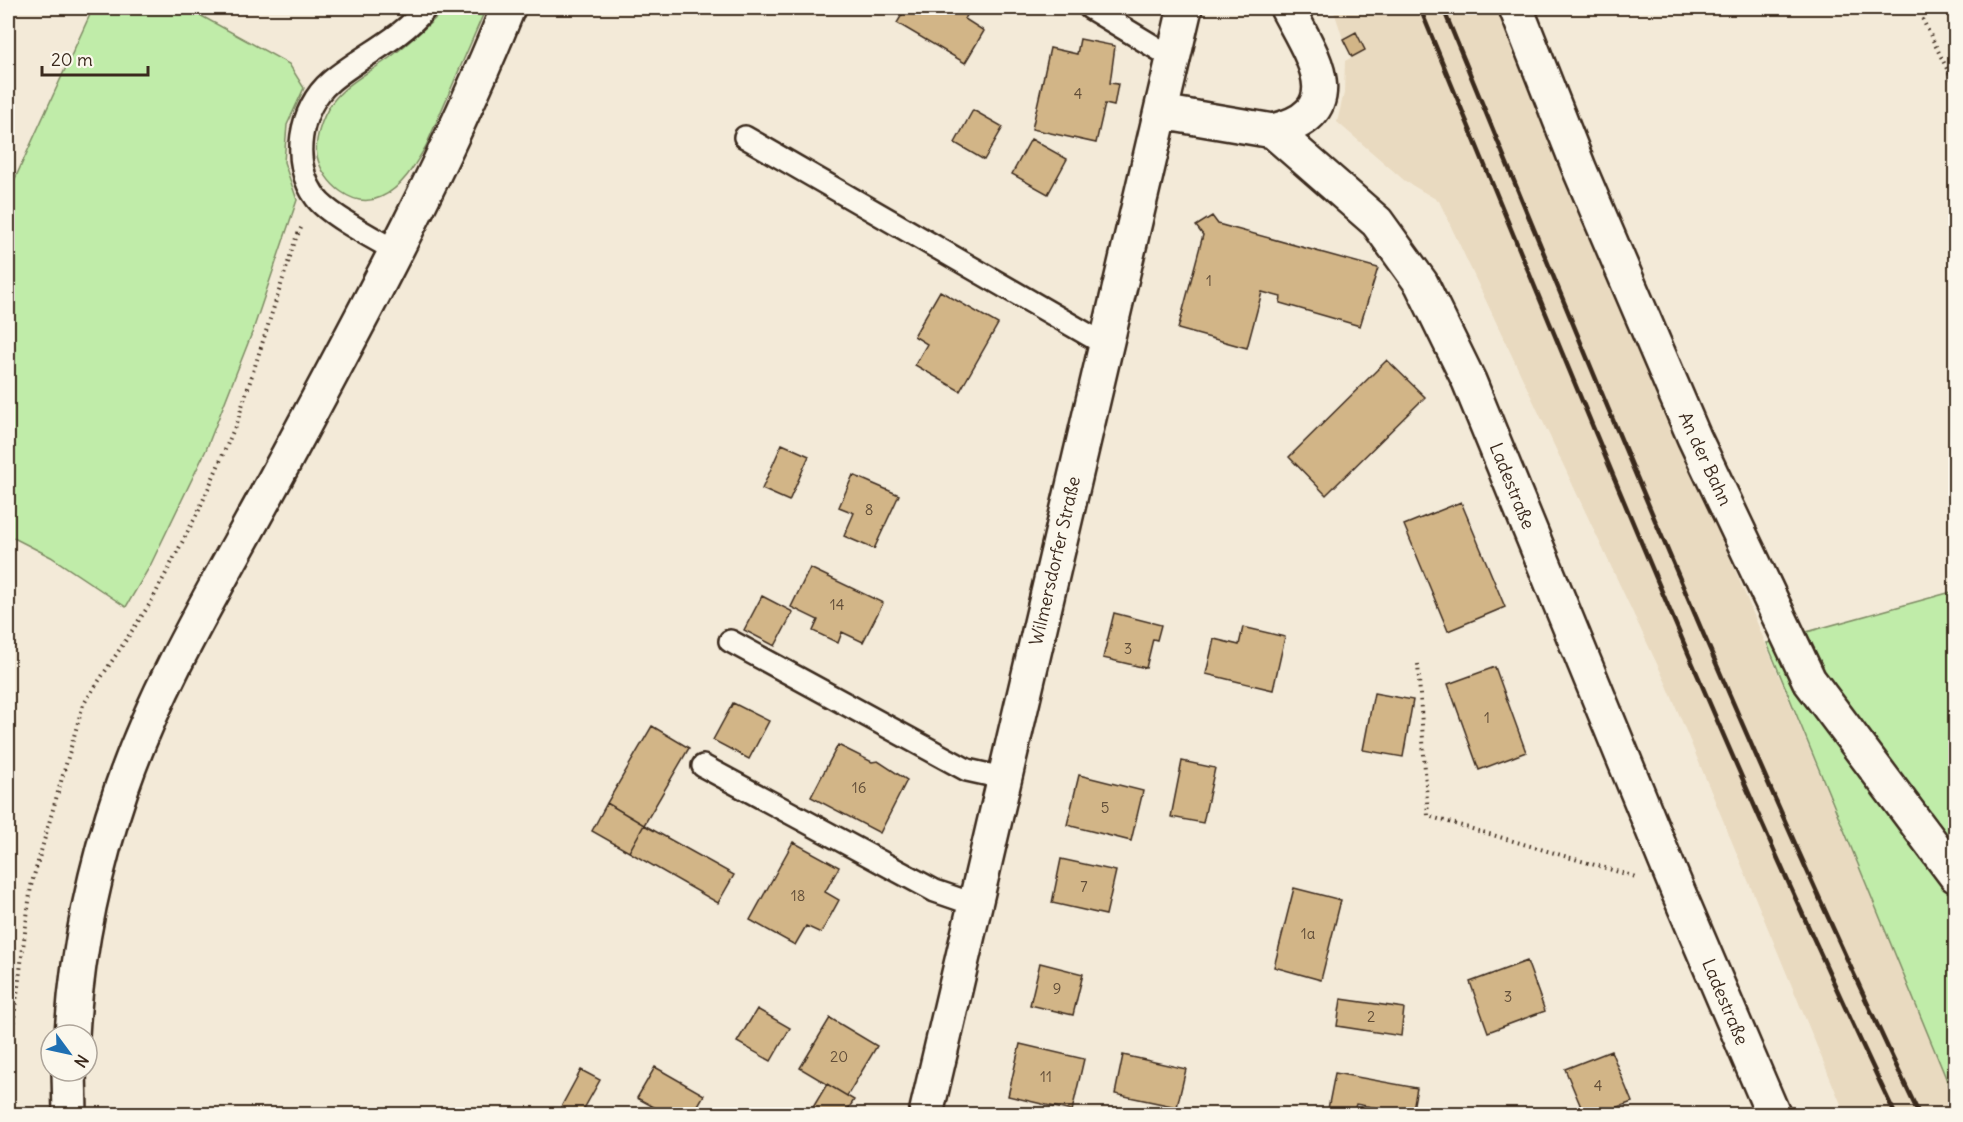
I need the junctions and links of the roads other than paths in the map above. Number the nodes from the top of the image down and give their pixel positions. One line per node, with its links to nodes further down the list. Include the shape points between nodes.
1 (426, 8): 11 (lane, via 329,82 312,105 302,130 300,156 316,200)
2 (508, 8): 11 (street)
3 (1090, 8): 7 (lane)
4 (1185, 8): 7 (street, Wilmersdorfer Straße)
5 (1287, 8): 9 (street, via 1317,67 1320,92 1304,118 1291,127)
6 (1516, 8): 16 (street, An der Bahn, via 1579,168 1694,437 1809,680)
7 (1173, 58): 8 (street, Wilmersdorfer Straße)
8 (1161, 112): 9 (street); 12 (street, Wilmersdorfer Straße)
9 (1273, 131): 22 (street, Ladestraße, via 1377,222 1421,283 1469,381)
10 (745, 137): 12 (lane)
11 (396, 251): 18 (street, via 195,624 142,737 110,826 94,888)
12 (1106, 345): 15 (street, Wilmersdorfer Straße)
13 (730, 641): 15 (lane, via 966,770)
14 (703, 766): 17 (lane, via 935,891)
15 (1003, 778): 17 (street, Wilmersdorfer Straße)
16 (1956, 876)
17 (973, 904): 21 (street, Wilmersdorfer Straße)
18 (73, 1023)
19 (69, 1083): 20 (street)
20 (70, 1114)
21 (926, 1114)
22 (1773, 1114)

